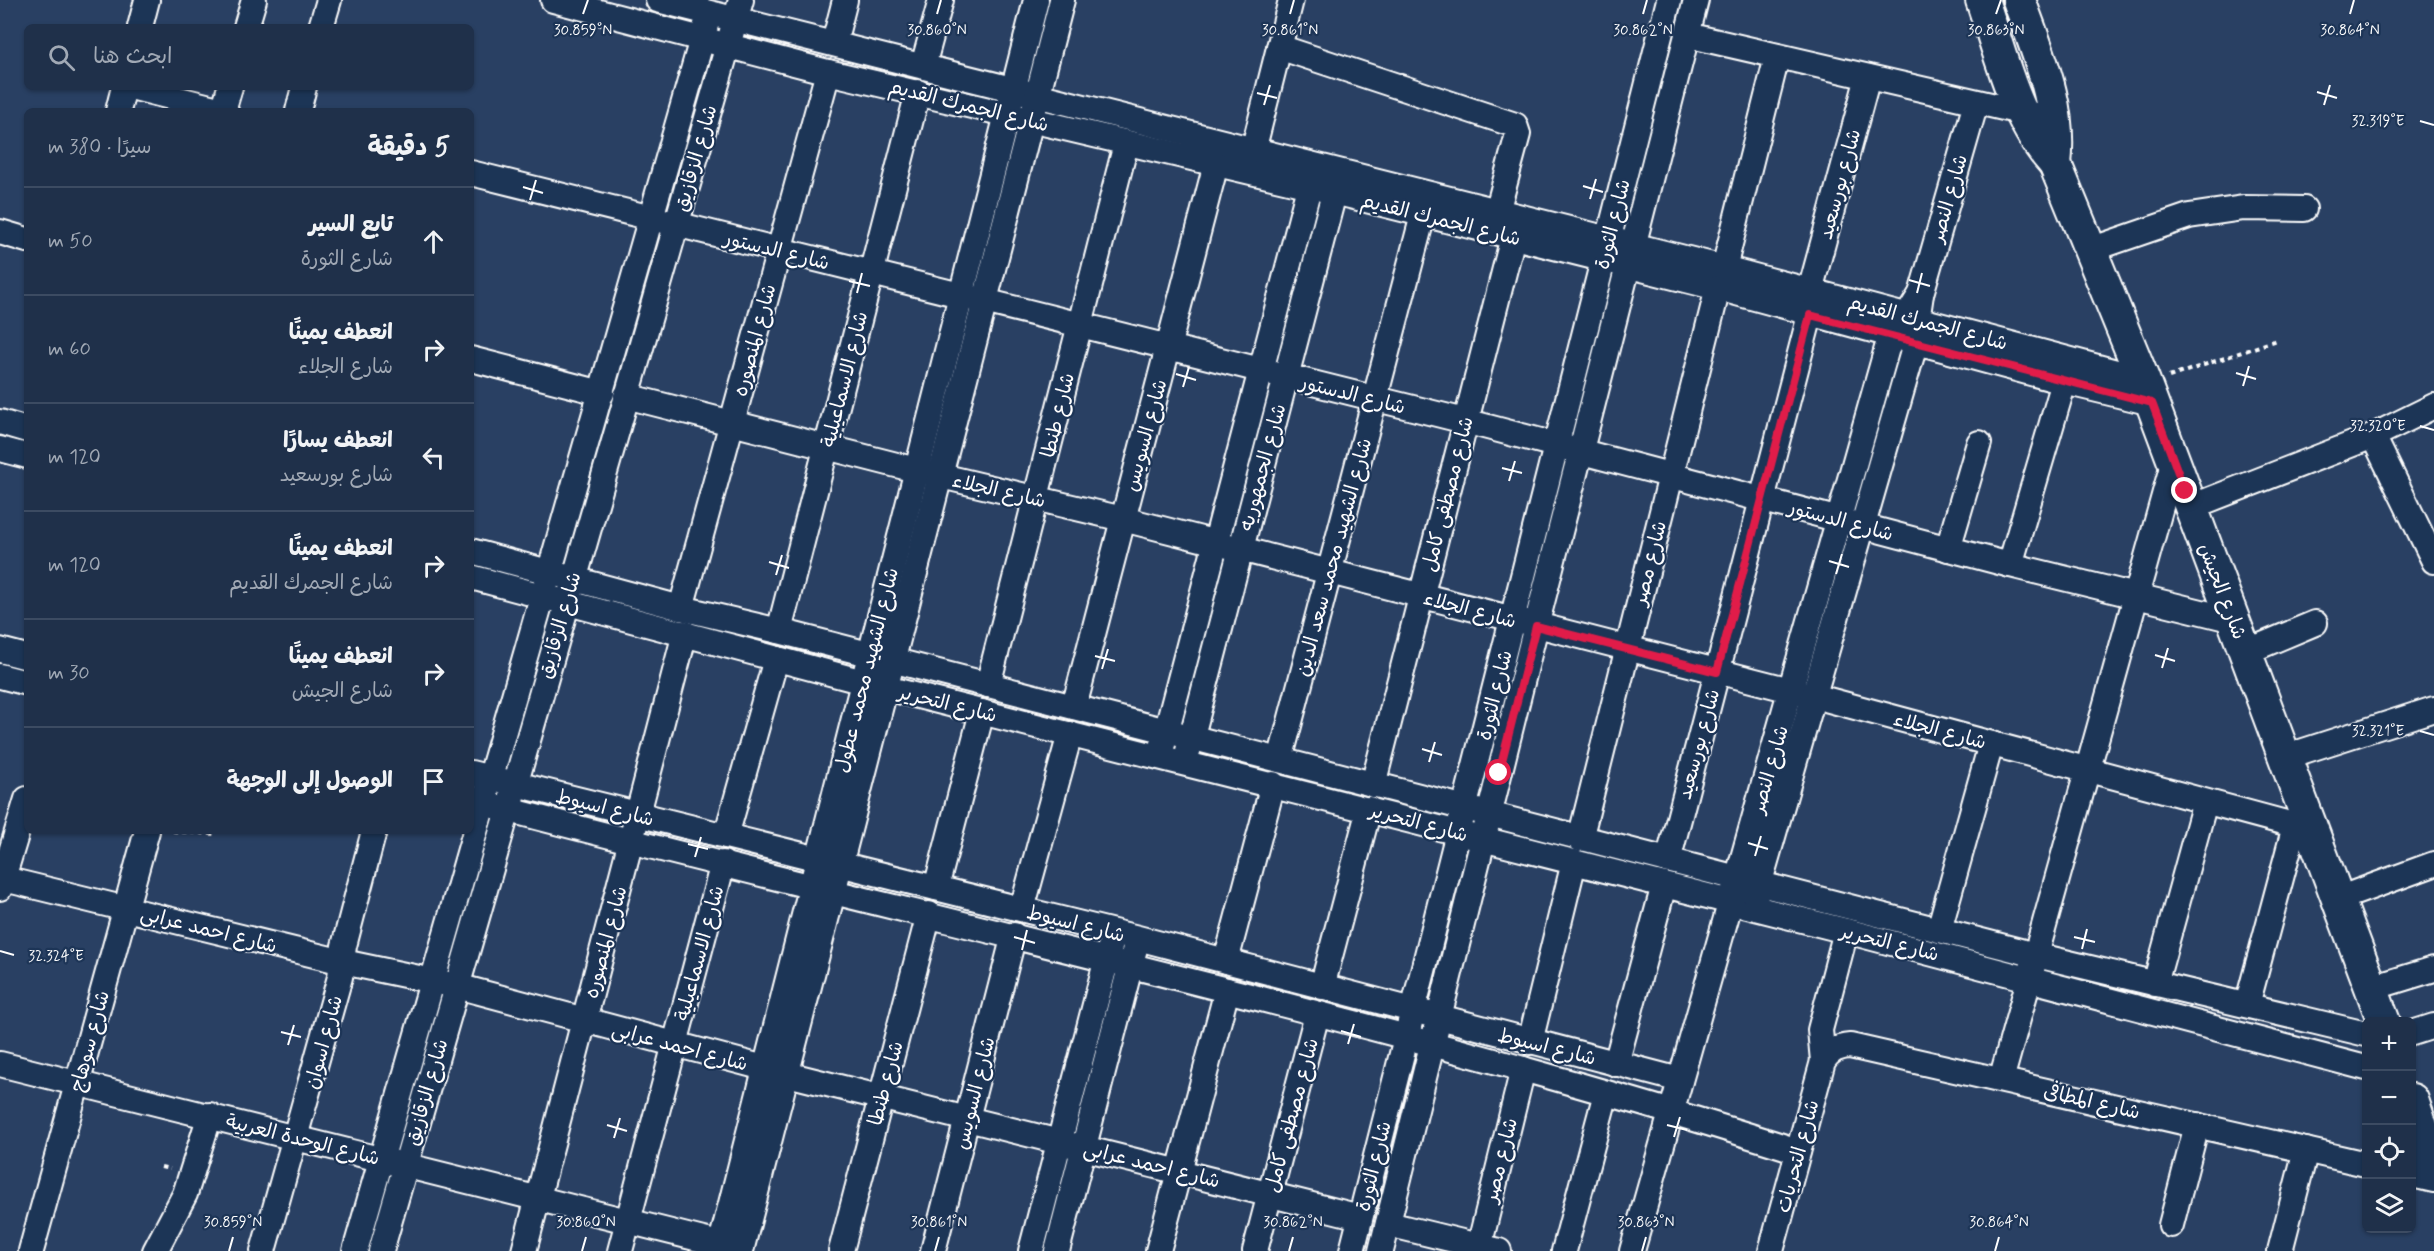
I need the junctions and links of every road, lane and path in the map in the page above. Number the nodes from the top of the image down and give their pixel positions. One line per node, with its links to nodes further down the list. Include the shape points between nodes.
1 (147, 0): 17 (street)
2 (254, 0): 18 (street)
3 (329, 0): 19 (street)
4 (553, 0): 21 (street, شارع الجمرك القديم)
5 (658, 0): 15 (street, شارع الجمرك القديم)
6 (845, 0): 22 (street)
7 (941, 0): 26 (street)
8 (1036, 0): 29 (street, شارع الشهيد محمد عطول)
9 (1062, 0): 35 (street, شارع الشهيد محمد عطول)
10 (1291, 0): 24 (street)
11 (1670, 0): 60 (street, شارع الثورة)
12 (1696, 0): 20 (street, شارع الثورة)
13 (1982, 0): 41 (main road)
14 (2019, 0): 44 (main road, via 2053,96)
15 (712, 6): 16 (street, شارع الجمرك القديم); 21 (street, شارع الزقازيق)
16 (738, 9): 22 (street, شارع الجمرك القديم); 23 (street, شارع الزقازيق)
17 (141, 24)
18 (247, 24)
19 (322, 24)
20 (1687, 35): 25 (street); 63 (street, شارع الثورة)
21 (702, 38): 23 (street, شارع الجمرك القديم); 55 (street, شارع الزقازيق)
22 (834, 43): 26 (street, شارع الجمرك القديم)
23 (728, 45): 27 (street, شارع الجمرك القديم); 56 (street, شارع الزقازيق)
24 (1279, 47): 46 (street); 53 (street, via 1515,125 1518,134)
25 (1777, 57): 28 (street); 65 (street, شارع مصر)
26 (923, 66): 29 (street, شارع الجمرك القديم)
27 (828, 72): 34 (street, شارع الجمرك القديم); 62 (street, شارع المنصوره)
28 (1868, 77): 36 (street); 68 (street, شارع بورسعيد)
29 (1014, 89): 35 (street, شارع الجمرك القديم); 42 (street, شارع الشهيد محمد عطول)
30 (123, 90): 37 (street)
31 (143, 90): 38 (street)
32 (229, 90): 39 (street)
33 (303, 90): 40 (street)
34 (918, 92): 42 (street, شارع الجمرك القديم); 64 (street, شارع الاسماعيلية)
35 (1037, 96): 43 (street, شارع الشهيد محمد عطول); 46 (street, شارع الجمرك القديم)
36 (1976, 103): 41 (street); 70 (street, شارع النصر)
37 (119, 108)
38 (212, 108)
39 (225, 108)
40 (299, 108)
41 (2022, 113): 44 (street); 48 (main road, via 2037,142)
42 (1007, 114): 43 (street, شارع الجمرك القديم); 66 (street, شارع الشهيد محمد عطول)
43 (1031, 120): 45 (street, شارع الجمرك القديم); 67 (street, شارع الشهيد محمد عطول)
44 (2057, 121): 48 (main road)
45 (1126, 144): 47 (street, شارع الجمرك القديم); 69 (street, شارع طنطا)
46 (1253, 151): 50 (street, شارع الجمرك القديم)
47 (1216, 164): 50 (street, شارع الجمرك القديم); 72 (street, شارع السويس)
48 (2055, 164): 61 (main road, شارع الجيش)
49 (474, 174): 55 (street, شارع الدستور)
50 (1312, 176): 51 (street, شارع الجمرك القديم); 74 (street, شارع الجمهوريه)
51 (1337, 182): 53 (street, شارع الجمرك القديم); 54 (street, شارع الجمرك القديم); 75 (street, شارع الجمهوريه)
52 (2304, 209): 61 (street, via 2243,208 2189,216)
53 (1497, 212): 60 (street, شارع الجمرك القديم)
54 (1423, 215): 58 (street, شارع الجمرك القديم); 80 (street, شارع الشهيد محمد سعد الدين)
55 (649, 218): 56 (street, شارع الدستور); 78 (street, شارع الزقازيق)
56 (676, 224): 62 (street, شارع الدستور); 79 (street, شارع الزقازيق)
57 (0, 232): 59 (street)
58 (1513, 237): 60 (street, شارع الجمرك القديم); 82 (street, شارع مصطفى كامل)
59 (24, 239)
60 (1606, 250): 63 (street, شارع الجمرك القديم); 88 (street, شارع الثورة)
61 (2090, 250): 77 (main road, شارع الجيش)
62 (779, 251): 64 (street, شارع الدستور); 84 (street, شارع المنصوره)
63 (1631, 256): 65 (street, شارع الجمرك القديم); 91 (street, شارع الثورة)
64 (871, 274): 66 (street, شارع الدستور); 89 (street, شارع الاسماعيلية)
65 (1721, 278): 68 (street, شارع الجمرك القديم); 95 (street, شارع مصر)
66 (960, 296): 67 (street, شارع الدستور); 94 (street, شارع الشهيد محمد عطول)
67 (984, 302): 69 (street, شارع الدستور); 96 (street, شارع الشهيد محمد عطول)
68 (1810, 303): 70 (street, شارع الجمرك القديم); 98 (street, شارع بورسعيد)
69 (1080, 326): 72 (street, شارع الدستور); 97 (street, شارع طنطا)
70 (1908, 328): 76 (street, شارع الجمرك القديم); 77 (street, شارع الجمرك القديم); 101 (street, شارع النصر, via 1887,348); 102 (street, شارع النصر)
71 (2277, 340): 77 (path)
72 (1168, 348): 74 (street, شارع الدستور); 100 (street, شارع السويس)
73 (474, 360): 78 (street)
74 (1261, 371): 75 (street, شارع الدستور); 103 (street, شارع الجمهوريه)
75 (1286, 377): 80 (street, شارع الدستور); 104 (street, شارع الجمهوريه)
76 (2064, 382): 77 (street, شارع الجمرك القديم); 108 (street)
77 (2147, 389): 93 (main road, شارع الجيش)
78 (602, 393): 111 (street, شارع الزقازيق)
79 (626, 396): 84 (street, شارع الجلاء); 111 (street, شارع الزقازيق)
80 (1374, 399): 82 (street, شارع الدستور); 109 (street, شارع الشهيد محمد سعد الدين)
81 (2434, 406): 86 (street)
82 (1465, 421): 88 (street, شارع الدستور); 112 (street, شارع مصطفى كامل)
83 (0, 422): 85 (street)
84 (731, 423): 89 (street, شارع الجلاء); 114 (street, شارع المنصوره)
85 (24, 429)
86 (2373, 436): 99 (street); 107 (street)
87 (1979, 443): 105 (street)
88 (1557, 445): 91 (street, شارع الدستور); 115 (street, شارع الثورة)
89 (826, 447): 94 (street, شارع الجلاء); 119 (street, شارع الاسماعيلية)
90 (0, 449): 92 (street)
91 (1581, 451): 95 (street, شارع الدستور); 118 (street, شارع الثورة)
92 (24, 455)
93 (2174, 460): 99 (main road, شارع الجيش); 113 (street)
94 (916, 470): 96 (street, شارع الجلاء); 126 (street, شارع الشهيد محمد عطول)
95 (1672, 474): 98 (street, شارع الدستور); 121 (street, شارع مصر)
96 (940, 476): 97 (street, شارع الجلاء); 126 (street, شارع الشهيد محمد عطول)
97 (1036, 499): 100 (street, شارع الجلاء); 131 (street, شارع طنطا)
98 (1762, 499): 101 (street, شارع الدستور); 127 (street, شارع بورسعيد)
99 (2191, 507): 116 (main road, شارع الجيش)
100 (1123, 519): 103 (street, شارع الجلاء); 133 (street, شارع السويس)
101 (1839, 520): 102 (street, شارع الدستور); 132 (street, شارع النصر)
102 (1863, 526): 105 (street, شارع الدستور); 132 (street, شارع النصر)
103 (1215, 543): 104 (street, شارع الجلاء); 136 (street, شارع الجمهوريه)
104 (1241, 549): 109 (street, شارع الجلاء); 138 (street, شارع الجمهوريه)
105 (1948, 549): 108 (street, شارع الدستور)
106 (474, 552): 111 (street, شارع التحرير)
107 (2434, 561)
108 (2010, 565): 113 (street, شارع الدستور)
109 (1329, 572): 112 (street, شارع الجلاء); 142 (street, شارع الشهيد محمد سعد الدين)
110 (474, 577): 111 (street, شارع التحرير)
111 (558, 587): 114 (street, شارع التحرير); 120 (street, شارع التحرير); 145 (street, شارع الزقازيق)
112 (1421, 596): 115 (street, شارع الجلاء); 147 (street, شارع مصطفى كامل)
113 (2137, 597): 116 (street, شارع الدستور); 144 (street)
114 (681, 608): 119 (street, شارع التحرير)
115 (1513, 620): 118 (street, شارع الجلاء); 153 (street, شارع الثورة)
116 (2234, 620): 123 (main road, شارع الجيش)
117 (2315, 623): 123 (street)
118 (1536, 626): 121 (street, شارع الجلاء); 152 (street, شارع الثورة)
119 (779, 631): 126 (street, شارع التحرير)
120 (685, 633): 125 (street, شارع التحرير); 151 (street, شارع المنصوره)
121 (1628, 649): 127 (street, شارع الجلاء); 159 (street, شارع مصر)
122 (0, 650): 124 (street)
123 (2246, 652): 141 (main road, شارع الجيش)
124 (24, 656)
125 (776, 658): 130 (street, شارع التحرير); 157 (street)
126 (881, 658): 130 (street, شارع الشهيد محمد عطول); 131 (street, شارع التحرير)
127 (1717, 672): 132 (street, شارع الجلاء); 162 (street, شارع بورسعيد)
128 (0, 676): 129 (street)
129 (24, 682)
130 (874, 685): 135 (street, شارع التحرير); 161 (street, شارع الشهيد محمد عطول)
131 (988, 685): 133 (street, شارع التحرير)
132 (1803, 693): 139 (street, شارع الجلاء); 166 (street, شارع النصر)
133 (1074, 707): 136 (street, شارع التحرير)
134 (2434, 709): 141 (street)
135 (982, 712): 137 (street, شارع التحرير); 170 (street)
136 (1166, 730): 138 (street, شارع التحرير); 140 (street, شارع الجمهوريه)
137 (1070, 734): 140 (street, شارع التحرير); 174 (street)
138 (1192, 737): 142 (street, شارع التحرير); 143 (street, شارع الجمهوريه)
139 (1991, 744): 144 (street, شارع الجلاء); 176 (street)
140 (1160, 755): 143 (street, شارع التحرير)
141 (2285, 757): 154 (main road, شارع الجيش)
142 (1280, 760): 147 (street, شارع التحرير)
143 (1185, 762): 146 (street, شارع التحرير)
144 (2089, 770): 148 (street, شارع الجلاء); 185 (street)
145 (492, 779): 149 (street, شارع الزقازيق); 151 (street, شارع اسيوط)
146 (1273, 784): 147 (street, شارع التحرير); 182 (street)
147 (1371, 797): 153 (street, شارع التحرير); 190 (street, شارع مصطفى كامل)
148 (2205, 802): 154 (street, شارع الجلاء); 188 (street)
149 (488, 804): 160 (street, شارع اسيوط); 187 (street, شارع الزقازيق); 189 (street, شارع الزقازيق)
150 (24, 809): 167 (street)
151 (638, 815): 157 (street, شارع اسيوط); 160 (street, شارع المنصوره)
152 (1488, 815): 153 (street, شارع التحرير); 158 (street, شارع الثورة); 159 (street, شارع التحرير)
153 (1462, 821): 158 (street, شارع التحرير); 194 (street, شارع الثورة)
154 (2304, 828): 171 (main road, شارع الجيش); 193 (street)
155 (146, 834): 173 (street, شارع سوهاج)
156 (373, 834): 183 (street, شارع اسوان)
157 (726, 836): 161 (street, شارع اسيوط)
158 (1483, 839): 163 (street, شارع التحرير); 197 (street, شارع الثورة)
159 (1580, 839): 162 (street, شارع التحرير)
160 (631, 840): 164 (street, شارع اسيوط); 198 (street, شارع المنصوره)
161 (830, 861): 169 (street, شارع الشهيد محمد عطول); 170 (street, شارع اسيوط)
162 (1668, 861): 166 (street, شارع التحرير)
163 (1574, 862): 168 (street, شارع التحرير); 203 (street)
164 (723, 863): 169 (street, شارع اسيوط); 204 (street, شارع الاسماعيلية)
165 (2434, 864): 171 (street)
166 (1748, 881): 172 (street, شارع النصر); 176 (street, شارع التحرير)
167 (1, 882): 173 (street, شارع احمد عرابى)
168 (1664, 885): 172 (street, شارع التحرير); 208 (street)
169 (823, 888): 175 (street, شارع اسيوط); 211 (street, شارع الشهيد محمد عطول)
170 (936, 888): 174 (street, شارع اسيوط)
171 (2338, 899): 191 (main road, شارع الجيش)
172 (1742, 904): 177 (street, شارع التحرير); 212 (street, شارع النصر)
173 (126, 909): 183 (street, شارع احمد عرابى); 214 (street, شارع سوهاج)
174 (1022, 909): 178 (street, شارع اسيوط)
175 (930, 914): 179 (street, شارع اسيوط); 216 (street, شارع طنطا)
176 (1939, 930): 185 (street, شارع التحرير)
177 (1846, 931): 185 (street, شارع التحرير); 206 (street, via 1820,1030)
178 (1114, 932): 180 (street, شارع اسيوط); 181 (street)
179 (1014, 935): 181 (street, شارع اسيوط); 220 (street, شارع السويس)
180 (1138, 938): 182 (street, شارع اسيوط); 184 (street)
181 (1107, 958): 184 (street, شارع اسيوط); 223 (street)
182 (1226, 961): 190 (street, شارع اسيوط)
183 (343, 962): 187 (street, شارع احمد عرابى); 222 (street, شارع اسوان)
184 (1131, 964): 192 (street, شارع اسيوط); 224 (street)
185 (2033, 967): 188 (street, شارع التحرير); 209 (street, شارع التحرير); 213 (street)
186 (2434, 969): 191 (street)
187 (433, 981): 189 (street, شارع احمد عرابى); 227 (street, شارع الزقازيق)
188 (2156, 984): 193 (street, شارع التحرير)
189 (457, 986): 198 (street, شارع احمد عرابى); 230 (street, شارع الزقازيق)
190 (1322, 987): 194 (street, شارع اسيوط)
191 (2372, 988): 196 (main road, شارع الجيش)
192 (1227, 990): 195 (street, شارع اسيوط); 231 (street)
193 (2247, 1005): 201 (street, شارع التحرير)
194 (1412, 1011): 197 (street, شارع اسيوط); 202 (street, شارع الثورة)
195 (1317, 1014): 202 (street, شارع اسيوط); 234 (street, شارع مصطفى كامل)
196 (2382, 1017)
197 (1438, 1018): 203 (street, شارع اسيوط); 205 (street, شارع الثورة)
198 (584, 1020): 204 (street, شارع احمد عرابى); 235 (street, شارع المنصوره)
199 (2434, 1026): 200 (street)
200 (2416, 1032)
201 (2362, 1033)
202 (1405, 1038): 205 (street, شارع اسيوط); 236 (street, شارع الثورة)
203 (1530, 1042): 208 (street, شارع اسيوط)
204 (675, 1045): 211 (street, شارع احمد عرابى); 237 (street, شارع الاسماعيلية)
205 (1431, 1045): 210 (street, شارع اسيوط); 238 (street, شارع الثورة)
206 (1823, 1061): 213 (street, شارع المطافى, via 1834,1049 1850,1046); 226 (street, شارع التحريات)
207 (0, 1064): 214 (street, شارع الوحدة العربية)
208 (1616, 1064): 212 (street, شارع اسيوط)
209 (2362, 1066)
210 (1523, 1069): 215 (street, شارع اسيوط); 240 (street, شارع مصر)
211 (776, 1072): 216 (street, شارع احمد عرابى); 241 (street, شارع الشهيد محمد عطول)
212 (1680, 1080): 217 (street, شارع النصر)
213 (2001, 1080): 221 (street, شارع المطافى)
214 (78, 1081): 219 (street, شارع الوحدة العربية); 242 (street, شارع سوهاج)
215 (1606, 1093): 217 (street, شارع اسيوط); 257 (street)
216 (881, 1098): 220 (street, شارع احمد عرابى); 249 (street, شارع طنطا)
217 (1672, 1111): 226 (street, شارع اسيوط); 258 (street, شارع النصر)
218 (2416, 1112): 229 (main road)
219 (210, 1115): 222 (street, شارع الوحدة العربية); 243 (street, via 185,1194)
220 (967, 1118): 223 (street, شارع احمد عرابى); 250 (street, شارع السويس)
221 (2197, 1125): 225 (street, شارع المطافى); 239 (street)
222 (297, 1137): 227 (street, شارع الوحدة العربية); 244 (street, شارع اسوان)
223 (1060, 1141): 224 (street, شارع احمد عرابى); 251 (street)
224 (1084, 1147): 231 (street, شارع احمد عرابى); 252 (street)
225 (2306, 1150): 228 (street, شارع المطافى); 260 (street)
226 (1798, 1151): 259 (street, شارع التحريات)
227 (382, 1160): 230 (street, شارع الوحدة العربية); 245 (street, شارع الزقازيق)
228 (2362, 1163)
229 (2434, 1164)
230 (405, 1166): 235 (street, شارع الوحدة العربية); 246 (street, شارع الزقازيق)
231 (1179, 1171): 234 (street, شارع احمد عرابى); 253 (street)
232 (2416, 1176): 233 (street)
233 (2434, 1180)
234 (1270, 1194): 236 (street, شارع احمد عرابى); 254 (street, شارع مصطفى كامل)
235 (537, 1200): 237 (street, شارع الوحدة العربية); 247 (street, شارع المنصوره)
236 (1360, 1217): 255 (street, شارع الثورة)
237 (628, 1223): 241 (street, شارع الوحدة العربية); 248 (street, شارع الاسماعيلية)
238 (1388, 1224): 240 (street); 256 (street, شارع الثورة)
239 (2171, 1226)
240 (1485, 1249)
241 (734, 1250)
242 (31, 1251)
243 (155, 1251)
244 (263, 1251)
245 (356, 1251)
246 (381, 1251)
247 (524, 1251)
248 (620, 1251)
249 (841, 1251)
250 (933, 1251)
251 (1031, 1251)
252 (1057, 1251)
253 (1158, 1251)
254 (1255, 1251)
255 (1352, 1251)
256 (1381, 1251)
257 (1564, 1251)
258 (1632, 1251)
259 (1771, 1251)
260 (2280, 1251)

